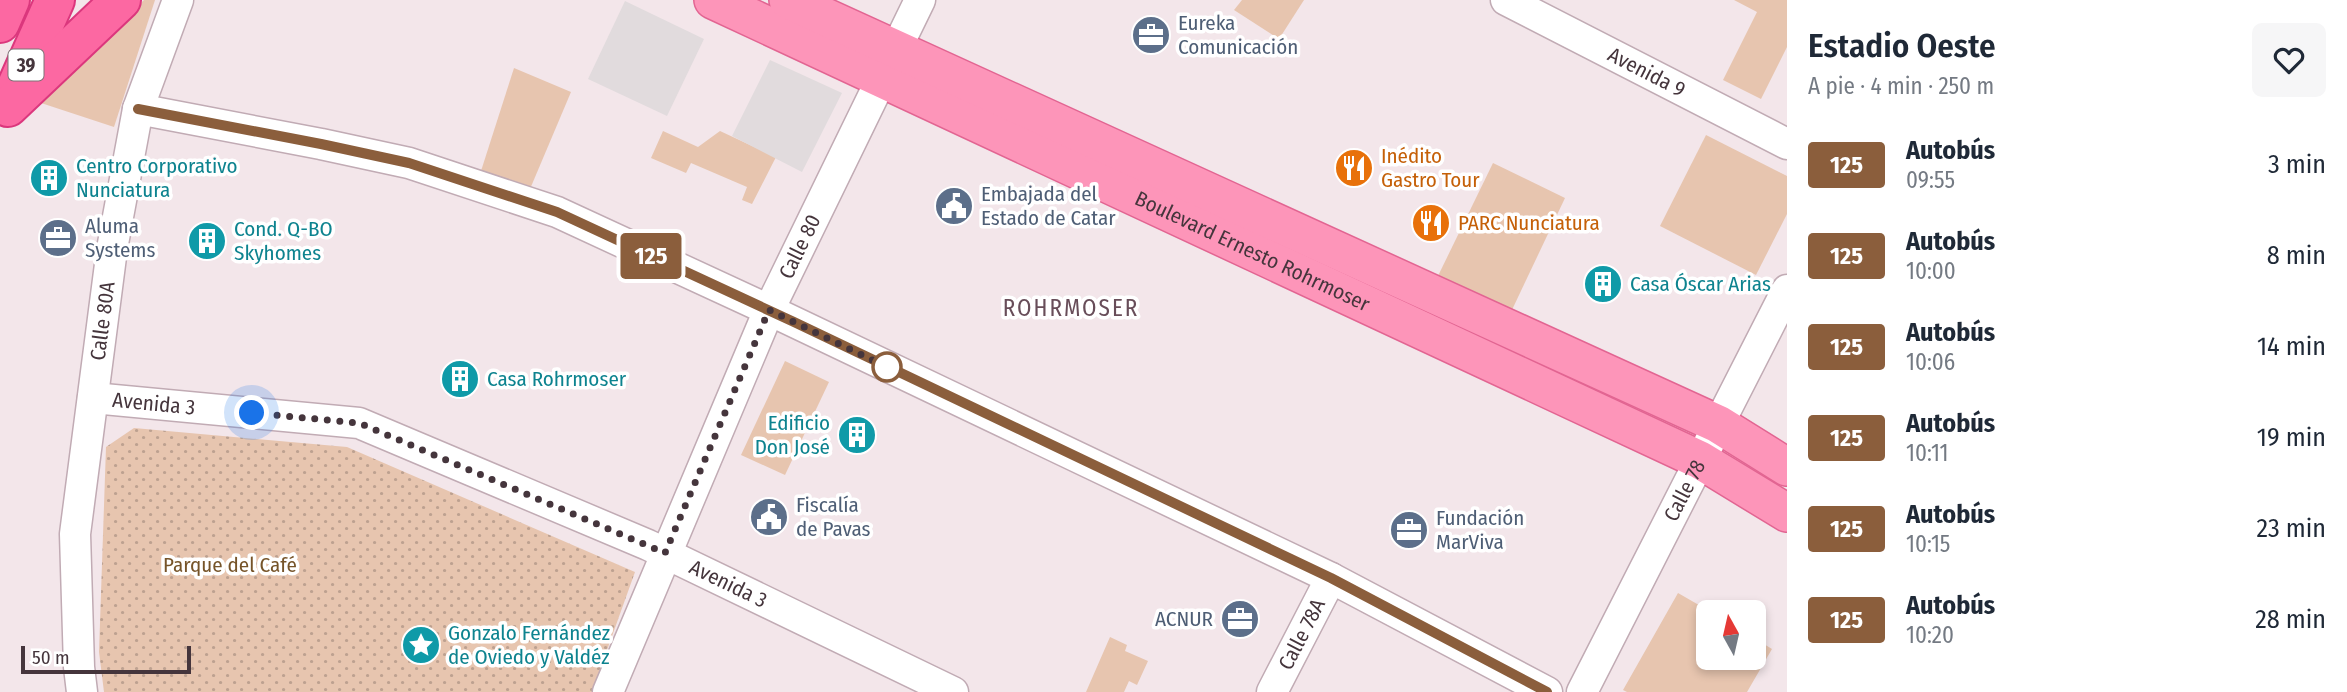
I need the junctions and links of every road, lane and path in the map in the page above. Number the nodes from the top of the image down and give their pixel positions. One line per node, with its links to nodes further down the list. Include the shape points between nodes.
1 (10, 0): 9 (highway, 39)
2 (55, 0): 12 (highway, 39)
3 (121, 0): 12 (highway)
4 (178, 0): 11 (street, Calle 80A)
5 (713, 0): 10 (main road, Boulevard Ernesto Rohrmoser)
6 (788, 0): 10 (main road, Boulevard Ernesto Rohrmoser)
7 (920, 0): 10 (street, Calle 80)
8 (1506, 0): 13 (street, Avenida 9)
9 (0, 23)
10 (890, 63): 15 (street, Calle 80); 17 (main road, Boulevard Ernesto Rohrmoser); 18 (main road, Boulevard Ernesto Rohrmoser)
11 (138, 109): 15 (street, via 409,163 557,212); 16 (street, Calle 80A, via 112,249)
12 (4, 119)
13 (1787, 144)
14 (1787, 290): 17 (street, Calle 78)
15 (769, 310): 21 (street, Calle 80); 22 (street)
16 (93, 398): 21 (street, Avenida 3, via 359,423); 23 (street, Calle 80A, via 75,534)
17 (1718, 424): 18 (street, Calle 78); 19 (main road, Boulevard Ernesto Rohrmoser)
18 (1700, 460): 20 (main road, Boulevard Ernesto Rohrmoser); 28 (street, Calle 78)
19 (1787, 467)
20 (1787, 513)
21 (665, 553): 24 (street, Calle 80); 25 (street, Avenida 3)
22 (1331, 578): 26 (street, Calle 78A); 27 (street)
23 (82, 692)
24 (608, 692)
25 (953, 692)
26 (1272, 692)
27 (1547, 692)
28 (1582, 692)

